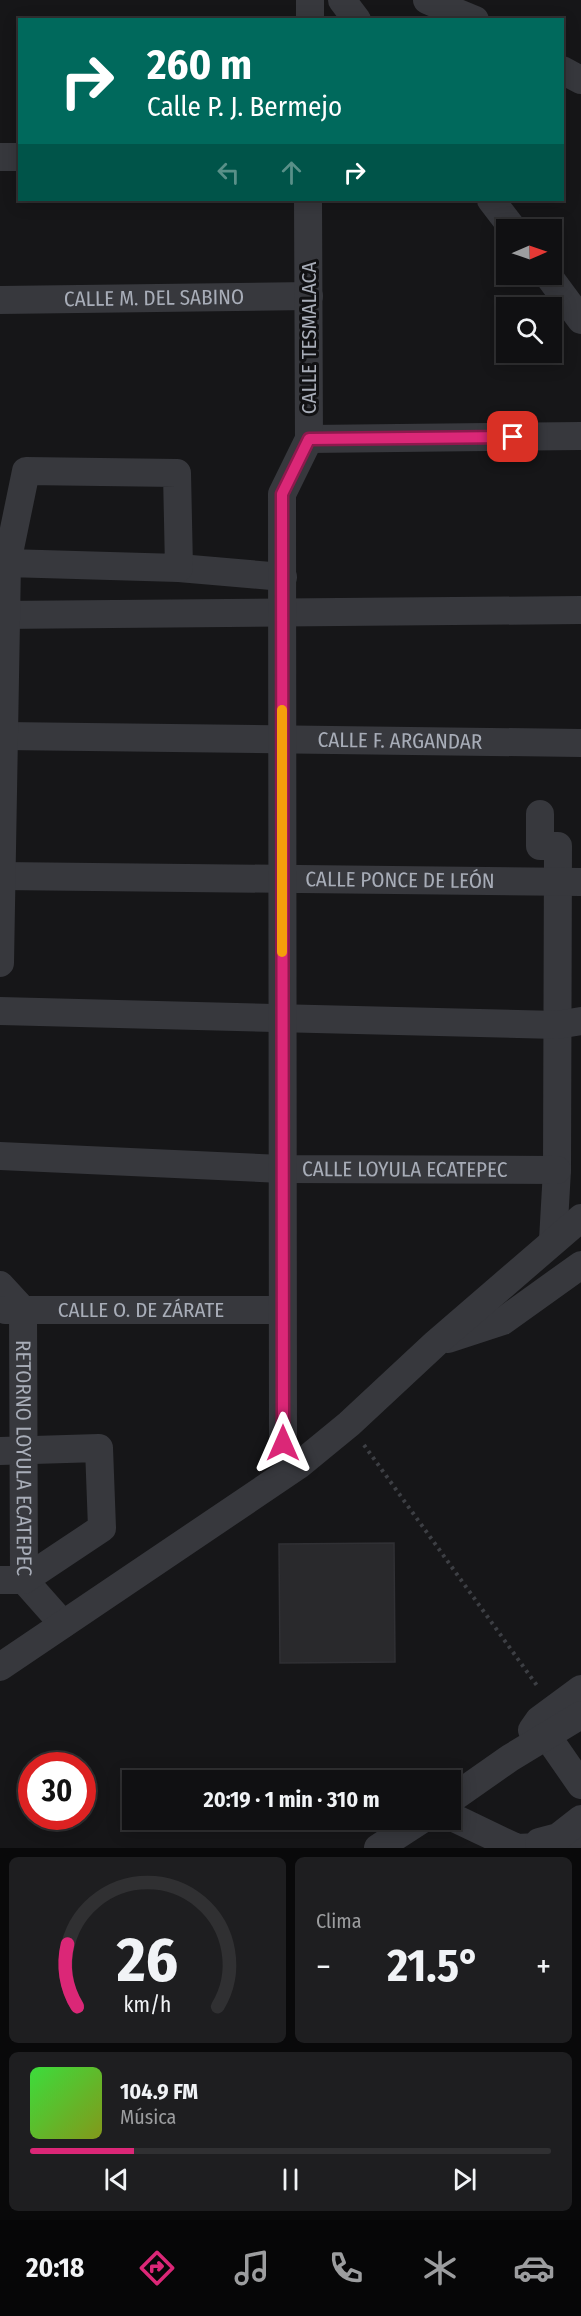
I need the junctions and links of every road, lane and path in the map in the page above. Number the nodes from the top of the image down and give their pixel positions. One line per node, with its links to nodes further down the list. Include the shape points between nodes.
1 (310, 0): 4 (street)
2 (342, 0): 5 (street)
3 (427, 0): 6 (street)
4 (310, 18)
5 (356, 18)
6 (470, 18)
7 (564, 71): 8 (street)
8 (581, 80)
9 (0, 157): 10 (street)
10 (18, 158)
11 (308, 201): 15 (street, CALLE TESMALACA)
12 (492, 201): 13 (street)
13 (505, 219)
14 (555, 285): 17 (street)
15 (309, 296): 16 (street, CALLE M. DEL SABINO); 19 (street, CALLE TESMALACA)
16 (0, 300)
17 (581, 320)
18 (581, 436): 19 (street)
19 (309, 439): 22 (street, CALLE TESMALACA, via 282,494)
20 (7, 563): 21 (street); 21 (street, via 26,471 177,473); 25 (street)
21 (179, 568): 22 (street)
22 (283, 577): 24 (street, CALLE TESMALACA)
23 (581, 609): 24 (street)
24 (282, 612): 25 (street); 27 (street, CALLE TESMALACA)
25 (3, 615): 26 (street)
26 (4, 736): 27 (street, CALLE F. ARGANDAR); 30 (street)
27 (282, 740): 28 (street, CALLE F. ARGANDAR); 32 (street, CALLE TESMALACA)
28 (581, 743)
29 (540, 814): 33 (street, via 540,846 558,846)
30 (1, 827): 31 (street)
31 (2, 876): 32 (street, CALLE PONCE DE LEÓN); 34 (street)
32 (282, 879): 33 (street, CALLE PONCE DE LEÓN); 36 (street, CALLE TESMALACA)
33 (569, 882): 37 (street)
34 (0, 963)
35 (0, 1011): 36 (street)
36 (282, 1017): 37 (street); 39 (street, CALLE TESMALACA)
37 (569, 1023): 40 (street)
38 (0, 1156): 39 (street, CALLE LOYULA ECATEPEC)
39 (282, 1169): 40 (street, CALLE LOYULA ECATEPEC); 46 (street, CALLE TESMALACA)
40 (557, 1170): 42 (street)
41 (581, 1218): 42 (street)
42 (553, 1240): 47 (street)
43 (581, 1265): 47 (street, via 503,1321)
44 (0, 1285): 45 (street, RETORNO LOYULA ECATEPEC)
45 (12, 1310): 46 (street, CALLE O. DE ZÁRATE); 50 (street, RETORNO LOYULA ECATEPEC)
46 (282, 1310): 49 (street, CALLE TESMALACA)
47 (436, 1343): 48 (street)
48 (349, 1424): 52 (street, via 299,1465); 55 (path)
49 (283, 1443)
50 (12, 1451): 51 (street, RETORNO LOYULA ECATEPEC); 51 (street, via 99,1448 102,1528)
51 (12, 1580): 52 (street, RETORNO LOYULA ECATEPEC)
52 (63, 1624): 53 (street)
53 (0, 1667)
54 (581, 1689): 55 (street)
55 (553, 1709): 58 (street, via 539,1720)
56 (581, 1715): 57 (street)
57 (547, 1736): 58 (street); 59 (street)
58 (510, 1758): 60 (street)
59 (581, 1785)
60 (461, 1792)
61 (581, 1819): 66 (street, via 558,1837)
62 (461, 1821): 66 (street)
63 (406, 1830): 65 (street)
64 (581, 1845): 66 (street)
65 (378, 1848)
66 (517, 1848)

